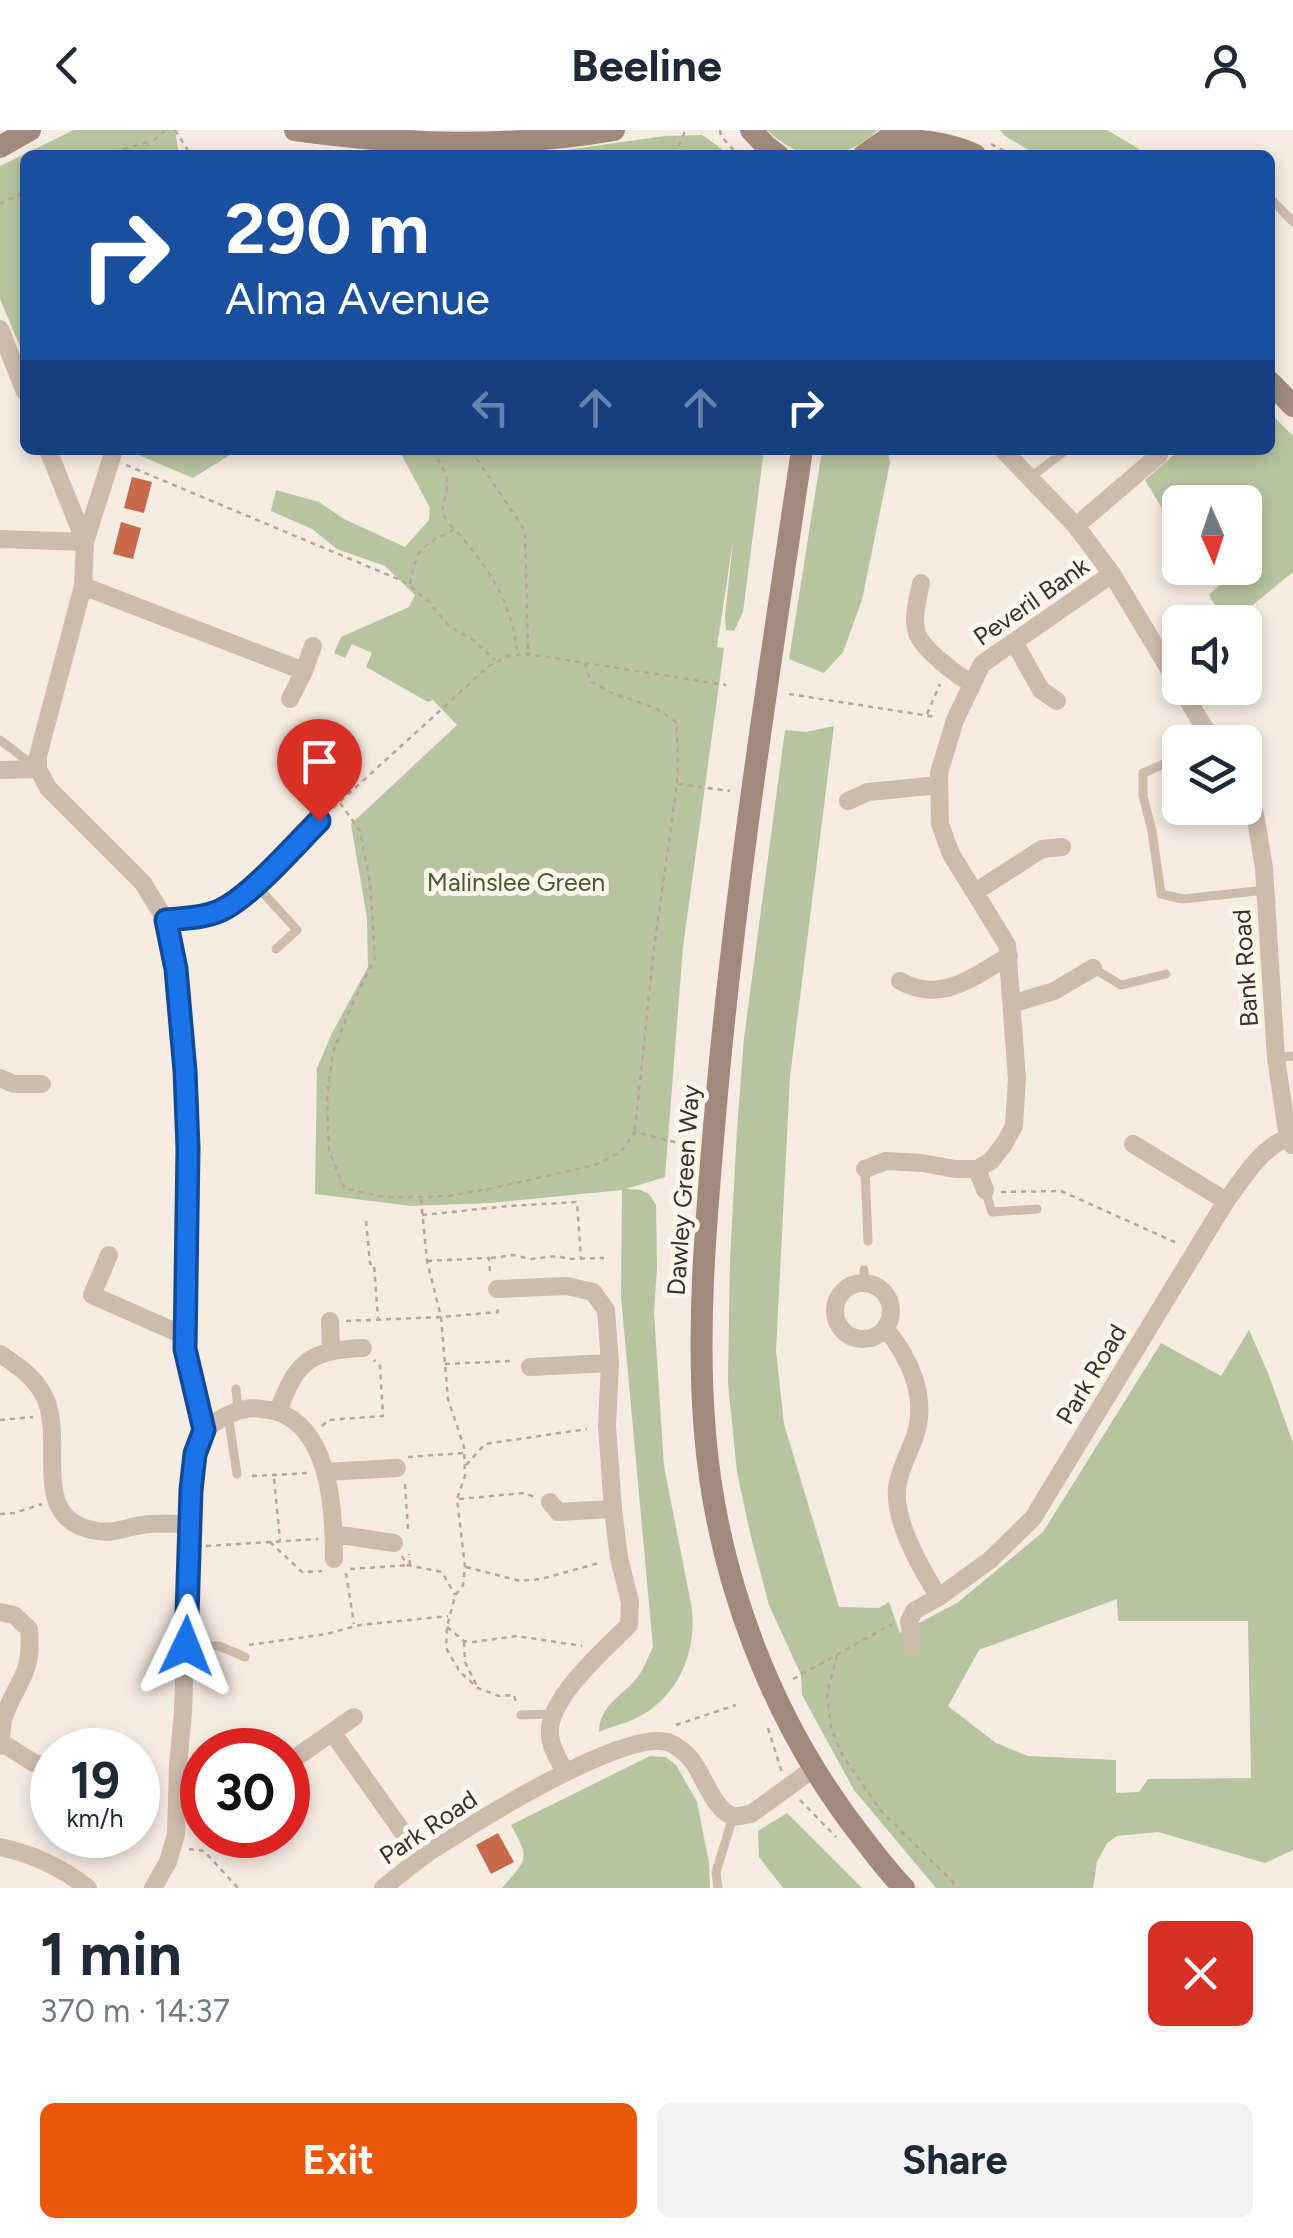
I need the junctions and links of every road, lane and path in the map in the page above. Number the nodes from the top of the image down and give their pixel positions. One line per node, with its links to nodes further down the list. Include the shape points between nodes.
1 (30, 130): 11 (main road)
2 (166, 130): 9 (path)
3 (296, 130): 10 (main road)
4 (944, 130): 12 (main road)
5 (606, 131): 8 (main road)
6 (749, 132): 15 (main road)
7 (892, 135): 12 (main road); 16 (main road)
8 (490, 138): 10 (main road)
9 (151, 141): 13 (path); 14 (path)
10 (414, 143)
11 (0, 147)
12 (973, 147): 17 (path)
13 (121, 150)
14 (144, 150)
15 (772, 150)
16 (871, 150)
17 (1002, 150)
18 (1275, 203): 19 (lane)
19 (1293, 222)
20 (0, 329): 21 (street)
21 (20, 379)
22 (1275, 387): 23 (main road)
23 (1293, 406)
24 (50, 455): 37 (street)
25 (113, 455): 37 (street)
26 (115, 455): 41 (path)
27 (435, 455): 35 (path, via 448,486 445,519)
28 (474, 455): 45 (path, via 524,531)
29 (801, 455): 169 (main road, Dawley Green Way, via 724,1001 702,1375 714,1499 741,1608)
30 (1007, 455): 33 (street)
31 (1059, 455): 33 (lane)
32 (1160, 455): 34 (street)
33 (1028, 478): 34 (street)
34 (1076, 526): 38 (street)
35 (454, 528): 41 (path, via 415,556); 44 (path, via 490,573 511,614)
36 (0, 539): 37 (street)
37 (85, 542): 40 (street)
38 (1112, 574): 42 (street, Peveril Bank); 57 (street)
39 (921, 583): 48 (street, via 916,630)
40 (83, 586): 49 (street); 60 (street)
41 (409, 586): 46 (path)
42 (1014, 642): 50 (street, Peveril Bank, via 982,664); 54 (street, via 1041,690)
43 (313, 646): 49 (street)
44 (518, 654): 45 (path); 46 (path)
45 (528, 654): 47 (path)
46 (498, 662): 66 (path)
47 (586, 663): 51 (path); 62 (path, via 591,682 676,722)
48 (948, 667): 50 (street); 55 (path)
49 (304, 671): 53 (street)
50 (972, 684): 56 (street, Peveril Bank)
51 (726, 685)
52 (789, 694): 55 (path)
53 (290, 699)
54 (1057, 701)
55 (927, 715): 56 (path)
56 (954, 720): 63 (street, Peveril Bank)
57 (1203, 725)
58 (0, 740): 60 (lane)
59 (1162, 765): 71 (lane, via 1144,773 1143,796 1161,894 1183,899)
60 (38, 768): 61 (street); 73 (street, via 48,788 143,883)
61 (0, 770)
62 (677, 784): 64 (path); 83 (path)
63 (939, 785): 65 (street, via 868,792); 72 (street, Peveril Bank, via 940,824)
64 (736, 791)
65 (848, 801)
66 (340, 803): 67 (path); 90 (path, via 360,831 375,958 333,1052 328,1150 344,1188)
67 (319, 821): 70 (street)
68 (1257, 825): 71 (street, Bank Road)
69 (1062, 847): 72 (street, via 1042,850)
70 (255, 884): 73 (street, via 221,910); 74 (lane, via 297,930)
71 (1265, 890): 80 (street, Bank Road)
72 (975, 892): 75 (street, Peveril Bank)
73 (166, 920): 107 (street, via 185,1071)
74 (276, 949)
75 (1009, 956): 78 (street, via 952,989 917,991); 79 (street, Peveril Bank)
76 (1093, 968): 77 (lane, via 1121,985); 79 (street, via 1054,991)
77 (1166, 974)
78 (900, 982)
79 (1012, 1004): 87 (street, Peveril Bank, via 1014,1126 991,1162)
80 (1285, 1057): 84 (street, Bank Road)
81 (0, 1078): 82 (street)
82 (42, 1084)
83 (635, 1132): 86 (path); 90 (path, via 621,1152 595,1165)
84 (1291, 1142): 91 (street, Park Road, via 1279,1141 1263,1155)
85 (1133, 1144): 91 (street)
86 (695, 1147)
87 (977, 1168): 88 (street, via 886,1161); 89 (street)
88 (864, 1169): 95 (lane)
89 (984, 1190): 92 (lane, via 992,1212); 96 (path, via 1061,1191)
90 (420, 1197): 93 (path)
91 (1226, 1200): 96 (street, Park Road)
92 (1036, 1208)
93 (422, 1215): 100 (path, via 577,1202); 101 (path)
94 (366, 1220): 104 (path)
95 (868, 1241)
96 (1195, 1252): 145 (street, Park Road, via 1033,1518)
97 (109, 1255): 107 (street, via 88,1302)
98 (489, 1258): 100 (path); 101 (path); 102 (path)
99 (604, 1258): 100 (path)
100 (581, 1259)
101 (427, 1261): 103 (path)
102 (497, 1289): 103 (path, via 498,1312); 111 (street, via 568,1286 593,1292 606,1310)
103 (442, 1317): 104 (path); 112 (path)
104 (378, 1320): 105 (path)
105 (330, 1322): 109 (street)
106 (885, 1328): 106 (street, via 860,1339 838,1322 840,1295 864,1276 886,1295 891,1312); 145 (street, via 913,1370 918,1394 916,1432 897,1488 899,1508 910,1545)
107 (185, 1336): 120 (street)
108 (363, 1348): 109 (street); 121 (path, via 380,1366 383,1416 329,1420)
109 (331, 1351): 115 (street, via 298,1369)
110 (0, 1354): 117 (street, via 34,1380)
111 (610, 1363): 113 (street); 119 (street)
112 (446, 1364): 113 (path, via 523,1360); 122 (path, via 448,1399)
113 (530, 1367)
114 (236, 1388): 116 (lane)
115 (278, 1412): 116 (street, via 254,1408); 121 (street)
116 (233, 1414): 120 (street); 126 (lane)
117 (52, 1416): 118 (path); 129 (street)
118 (0, 1420)
119 (607, 1426): 123 (path, via 485,1444); 131 (street)
120 (204, 1430): 133 (street)
121 (308, 1437): 125 (street)
122 (464, 1452): 123 (path); 124 (path, via 403,1458)
123 (465, 1466): 143 (path, via 457,1498)
124 (397, 1468): 125 (street); 134 (path, via 404,1472)
125 (325, 1472): 127 (path); 135 (street)
126 (237, 1474): 127 (path)
127 (274, 1476): 137 (path)
128 (458, 1499): 130 (path, via 524,1493)
129 (54, 1500): 132 (path); 133 (street, via 74,1522 95,1531)
130 (550, 1502): 131 (street, via 558,1512)
131 (613, 1509): 140 (street)
132 (0, 1514)
133 (188, 1524): 139 (street)
134 (408, 1528)
135 (334, 1536): 137 (path); 138 (street); 141 (street)
136 (270, 1542): 137 (path); 139 (path); 141 (path, via 302,1572)
137 (280, 1542)
138 (402, 1545): 142 (path); 142 (path)
139 (188, 1547): 153 (street)
140 (619, 1558): 143 (path, via 541,1580); 155 (street, via 629,1626)
141 (340, 1564): 142 (path); 149 (path)
142 (410, 1566): 144 (path, via 442,1572)
143 (465, 1567): 144 (path)
144 (456, 1596): 148 (path)
145 (939, 1597): 147 (street, Park Road)
146 (0, 1612): 166 (street, via 29,1629 31,1651 3,1717)
147 (911, 1614): 152 (street); 156 (path)
148 (450, 1616): 149 (path); 150 (path)
149 (355, 1626): 154 (path)
150 (447, 1627): 151 (path); 159 (path, via 446,1648)
151 (464, 1641): 155 (path, via 517,1636); 159 (path, via 465,1662)
152 (912, 1645)
153 (186, 1646): 154 (lane); 172 (street)
154 (226, 1648): 157 (lane)
155 (602, 1653): 161 (street)
156 (837, 1655): 158 (path); 181 (path, via 827,1695 843,1756 881,1811)
157 (245, 1657)
158 (792, 1679)
159 (478, 1688): 162 (path, via 514,1696)
160 (736, 1704): 165 (path, via 672,1726)
161 (553, 1714): 162 (lane); 170 (street, via 549,1738)
162 (521, 1715)
163 (354, 1718): 164 (street)
164 (332, 1732): 167 (street); 174 (street)
165 (666, 1741): 170 (street, Park Road); 171 (street, via 686,1752 720,1808)
166 (1, 1745): 168 (street)
167 (310, 1748)
168 (30, 1761)
169 (813, 1769): 171 (street, via 751,1814); 180 (main road, Dawley Green Way)
170 (564, 1772): 174 (street, Park Road)
171 (733, 1817): 179 (lane, via 716,1872)
172 (172, 1847): 176 (street); 177 (path, via 204,1850)
173 (0, 1848): 175 (street, via 39,1857)
174 (421, 1858): 178 (street, Park Road)
175 (88, 1888)
176 (153, 1888)
177 (238, 1888)
178 (383, 1888)
179 (718, 1888)
180 (904, 1888)
181 (959, 1888)

